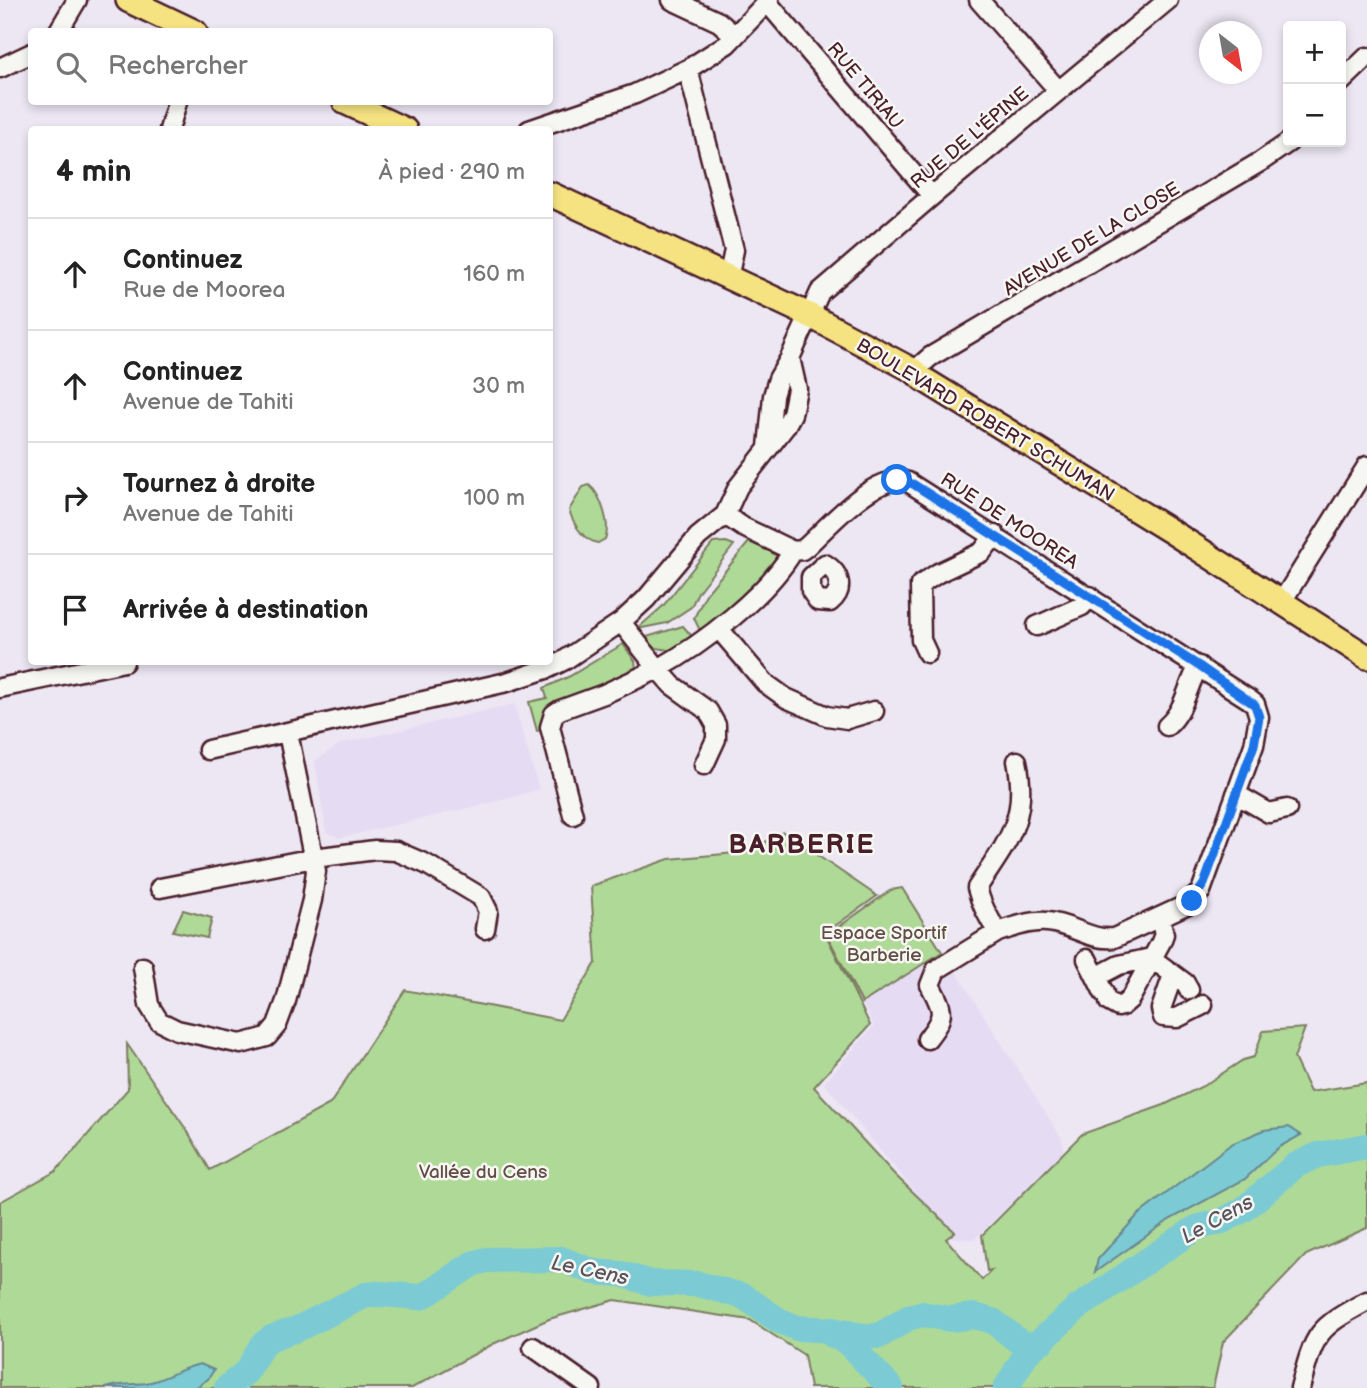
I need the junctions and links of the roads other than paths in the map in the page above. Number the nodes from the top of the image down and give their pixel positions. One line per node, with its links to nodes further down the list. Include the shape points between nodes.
1 (77, 0): 7 (street)
2 (128, 0): 8 (main road)
3 (672, 0): 9 (street, via 719,22)
4 (979, 0): 15 (street)
5 (1168, 0): 15 (street, RUE DE L'ÉPINE)
6 (768, 1): 9 (street); 23 (street, RUE TIRIAU)
7 (61, 28)
8 (187, 28)
9 (735, 36): 13 (street)
10 (28, 55): 12 (street)
11 (1367, 57): 14 (street)
12 (0, 68)
13 (688, 69): 20 (street, via 635,94); 24 (street, via 734,250)
14 (1346, 77)
15 (1059, 90): 23 (street, RUE DE L'ÉPINE)
16 (176, 105): 18 (street)
17 (351, 105): 19 (main road)
18 (170, 126)
19 (396, 126)
20 (541, 126)
21 (1283, 146): 26 (street, AVENUE DE LA CLOSE, via 930,357)
22 (553, 195): 24 (main road, BOULEVARD ROBERT SCHUMAN)
23 (932, 196): 25 (street, RUE DE L'ÉPINE, via 820,292)
24 (728, 279): 25 (main road, BOULEVARD ROBERT SCHUMAN)
25 (809, 315): 26 (main road, BOULEVARD ROBERT SCHUMAN); 28 (street, RUE DE L'ÉPINE, via 778,379 768,447 738,487)
26 (914, 371): 33 (main road, BOULEVARD ROBERT SCHUMAN)
27 (1367, 466): 33 (street)
28 (725, 514): 30 (street, via 743,527); 34 (street)
29 (995, 535): 30 (street, RUE DE MOOREA, via 913,484 897,480 869,491); 32 (street, RUE DE MOOREA); 37 (street, via 982,552 920,585 921,640)
30 (799, 549): 31 (street); 36 (street, RUE DE MOOREA)
31 (818, 569)
32 (1090, 596): 35 (street, via 1082,606); 42 (street, RUE DE MOOREA)
33 (1281, 603): 38 (main road, BOULEVARD ROBERT SCHUMAN)
34 (621, 622): 41 (street); 43 (street)
35 (1037, 626)
36 (719, 629): 43 (street, RUE DE MOOREA); 45 (street, via 765,683 786,698 827,716 847,719)
37 (927, 653)
38 (1367, 657)
39 (110, 665): 44 (street)
40 (552, 665): 47 (street, via 525,676)
41 (553, 665)
42 (1199, 666): 46 (street, via 1179,714); 51 (street, RUE DE MOOREA, via 1258,710 1254,745)
43 (658, 669): 50 (street, via 708,712 716,725 716,739); 53 (street, RUE DE MOOREA, via 554,715 550,727)
44 (0, 688)
45 (874, 711)
46 (1167, 726)
47 (288, 733): 48 (street); 54 (street)
48 (208, 750)
49 (1017, 761): 58 (street, via 1022,784 1013,832 977,888)
50 (704, 765)
51 (1236, 794): 52 (street, via 1269,813); 56 (street, via 1201,891 1188,904)
52 (1287, 809)
53 (573, 815)
54 (314, 858): 55 (street); 57 (street, via 374,850 406,854 481,897 488,911); 61 (street, via 312,900 286,1001 267,1037 241,1044 177,1030 159,1021 149,1005)
55 (160, 888)
56 (1160, 918): 58 (street, via 1108,939 1047,922); 59 (street, via 1164,934)
57 (485, 929)
58 (998, 932): 66 (street, via 936,970 930,985 942,1007 941,1021)
59 (1151, 958): 62 (street); 64 (street, via 1128,961); 64 (street, via 1130,999)
60 (1087, 959): 64 (street)
61 (143, 967)
62 (1173, 975): 63 (street); 65 (street, via 1160,1009 1163,1017 1177,1018)
63 (1189, 990)
64 (1108, 994)
65 (1203, 1005)
66 (927, 1039)
67 (1367, 1301): 70 (street, via 1321,1330 1311,1347)
68 (533, 1347): 69 (street)
69 (591, 1388)
70 (1300, 1388)

